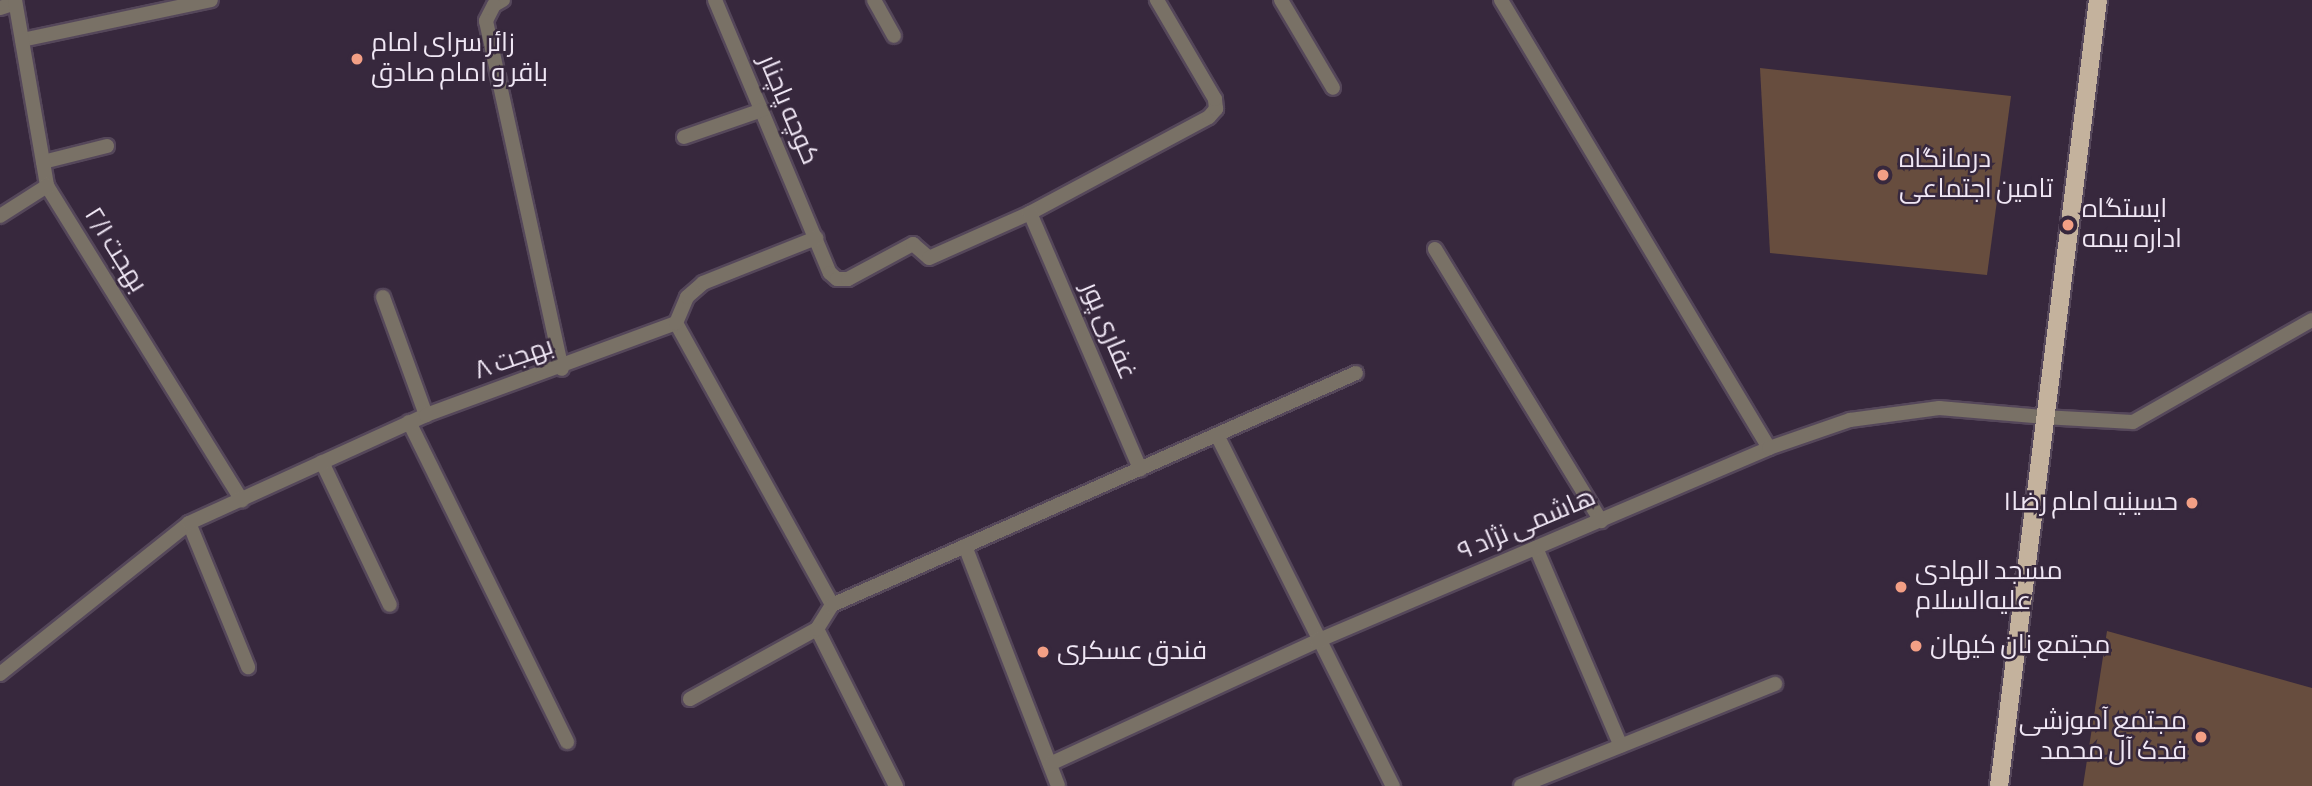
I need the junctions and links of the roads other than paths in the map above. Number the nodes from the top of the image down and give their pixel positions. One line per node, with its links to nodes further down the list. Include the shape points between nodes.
1 (211, 0): 12 (street)
2 (503, 0): 26 (street, via 494,5 486,21)
3 (715, 0): 14 (street, کوچه پاچنار)
4 (874, 0): 11 (street)
5 (1157, 0): 19 (street, via 1215,99 1216,109 1209,117)
6 (1281, 0): 13 (street)
7 (1502, 0): 32 (street)
8 (2098, 0): 29 (main road)
9 (15, 1): 10 (street); 12 (street, بهجت ۲/۱)
10 (0, 8)
11 (894, 36)
12 (22, 40): 17 (street, بهجت ۲/۱)
13 (1333, 88)
14 (762, 110): 15 (street); 21 (street, کوچه پاچنار)
15 (684, 137)
16 (107, 146): 17 (street)
17 (43, 162): 18 (street, بهجت ۲/۱)
18 (47, 186): 20 (street); 35 (street, بهجت ۲/۱)
19 (1030, 213): 21 (street, via 929,258 913,244 848,279 830,273); 34 (street, غفاری پور)
20 (0, 216)
21 (816, 238): 25 (street, via 703,284 687,297)
22 (1435, 249): 36 (street)
23 (383, 297): 28 (street)
24 (2312, 320): 29 (street, هاشمی نژاد ۹, via 2133,422)
25 (676, 323): 26 (street, بهجت ۸); 41 (street)
26 (562, 369): 28 (street, بهجت ۸)
27 (1356, 373): 31 (street)
28 (426, 415): 30 (street, بهجت ۸)
29 (2043, 417): 32 (street, هاشمی نژاد ۹, via 1939,408 1850,421); 55 (main road)
30 (409, 422): 33 (street, بهجت ۸); 48 (street)
31 (1217, 435): 34 (street); 43 (street)
32 (1769, 448): 36 (street, هاشمی نژاد ۹)
33 (323, 461): 35 (street, بهجت ۸); 40 (street)
34 (1140, 469): 38 (street)
35 (242, 500): 37 (street, بهجت ۸)
36 (1601, 521): 39 (street, هاشمی نژاد ۹)
37 (189, 523): 44 (street); 45 (street, بهجت ۸)
38 (965, 546): 41 (street); 50 (street)
39 (1536, 548): 43 (street, هاشمی نژاد ۹); 49 (street)
40 (390, 604)
41 (832, 605): 42 (street)
42 (817, 629): 47 (street); 51 (street)
43 (1317, 641): 50 (street, هاشمی نژاد ۹); 53 (street)
44 (248, 667)
45 (0, 674)
46 (1775, 684): 49 (street)
47 (690, 699)
48 (567, 742)
49 (1620, 746): 54 (street)
50 (1050, 764): 52 (street)
51 (896, 786)
52 (1058, 786)
53 (1393, 786)
54 (1521, 786)
55 (1999, 786)

